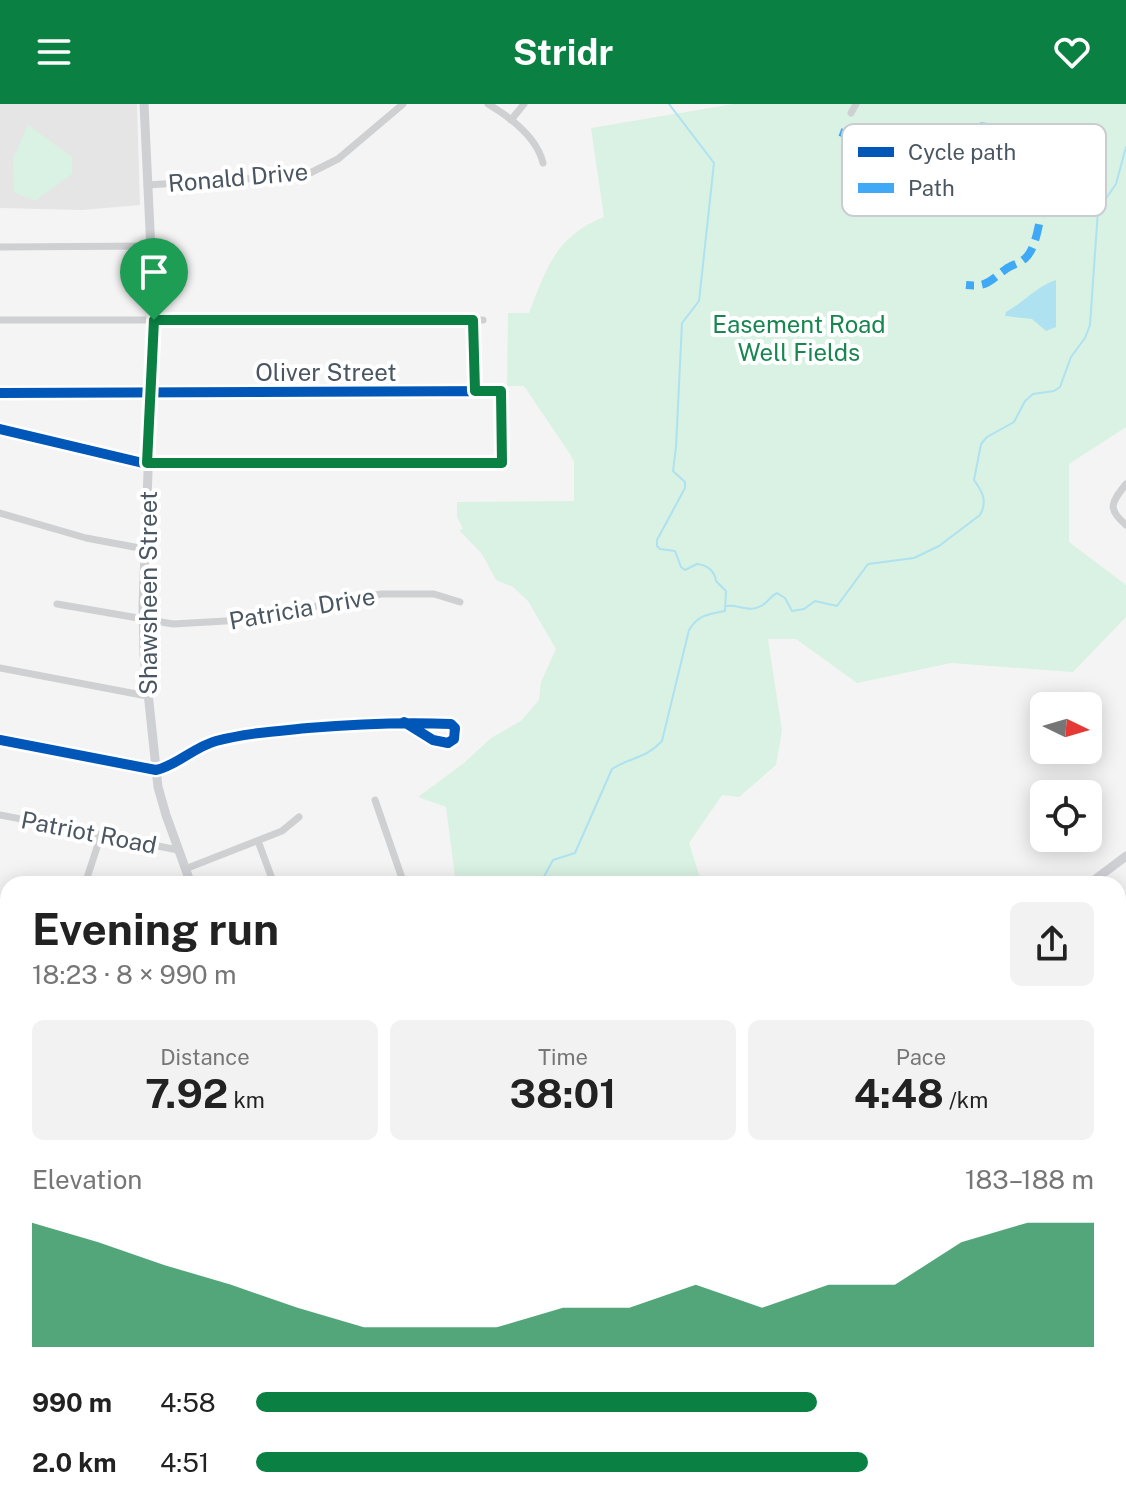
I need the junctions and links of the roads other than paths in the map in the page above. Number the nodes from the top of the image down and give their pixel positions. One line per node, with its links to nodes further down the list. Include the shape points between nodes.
1 (144, 104): 9 (main road, Shawsheen Street)
2 (403, 104): 9 (street, Ronald Drive, via 338,159 306,175)
3 (488, 104): 7 (street)
4 (524, 104): 7 (street)
5 (856, 104): 6 (street)
6 (851, 113)
7 (511, 120): 8 (street, via 535,144)
8 (543, 163)
9 (147, 185): 10 (main road, Shawsheen Street)
10 (151, 246): 11 (street); 13 (main road, Shawsheen Street)
11 (0, 247)
12 (0, 320): 13 (street)
13 (154, 320): 14 (street); 17 (main road, Shawsheen Street)
14 (473, 320): 15 (street); 16 (street)
15 (483, 320)
16 (475, 391): 17 (street, Oliver Street); 20 (street, Oliver Street, via 501,391 502,463)
17 (152, 392): 18 (street, Oliver Street); 20 (main road, Shawsheen Street)
18 (0, 393)
19 (0, 429): 20 (street)
20 (147, 463): 24 (main road, Shawsheen Street)
21 (1126, 484): 23 (street, via 1112,507)
22 (0, 513): 24 (street)
23 (1126, 525)
24 (145, 549): 27 (main road, Shawsheen Street)
25 (460, 602): 27 (street, Patricia Drive, via 434,594 382,594 242,621)
26 (57, 604): 27 (street, Patricia Drive)
27 (143, 621): 29 (main road, Shawsheen Street)
28 (0, 668): 29 (street)
29 (147, 696): 32 (main road, Shawsheen Street)
30 (404, 722): 30 (street, via 438,742 454,739 452,725); 32 (street, via 238,736 194,749)
31 (0, 740): 32 (street)
32 (156, 770): 38 (main road, Shawsheen Street)
33 (375, 800): 44 (street)
34 (0, 815): 36 (street, Patriot Road)
35 (299, 817): 37 (street, via 287,829)
36 (101, 835): 38 (street, Patriot Road); 41 (street)
37 (258, 841): 40 (street); 43 (street)
38 (178, 850): 40 (main road, Shawsheen Street)
39 (1126, 856): 45 (main road)
40 (185, 869): 42 (main road, Shawsheen Street)
41 (88, 876)
42 (188, 876)
43 (271, 876)
44 (401, 876)
45 (1100, 876)

